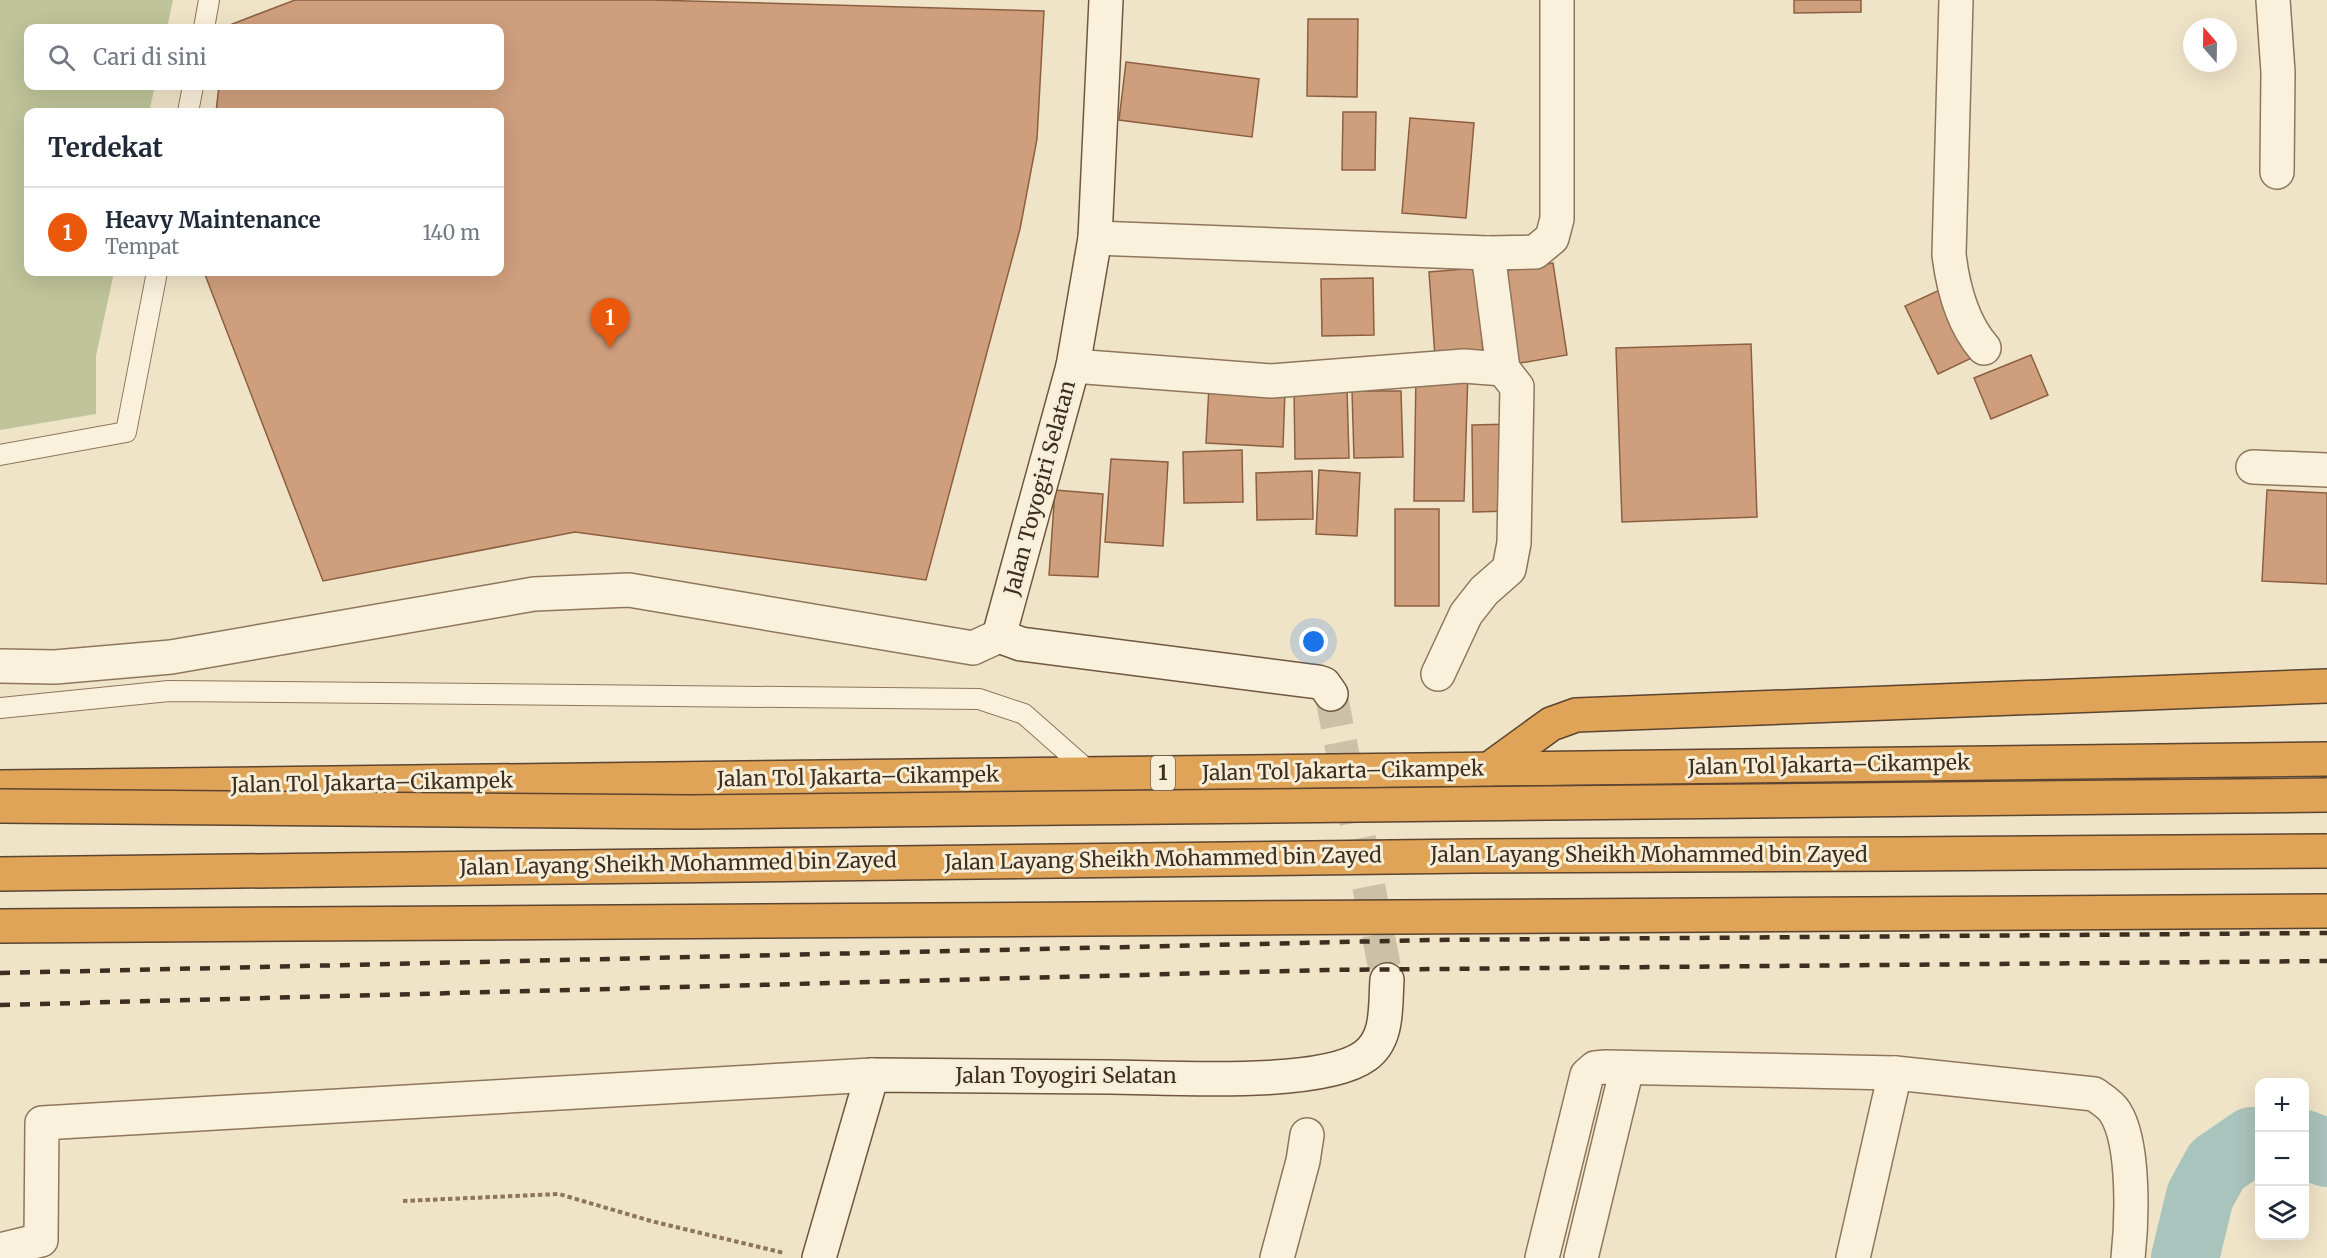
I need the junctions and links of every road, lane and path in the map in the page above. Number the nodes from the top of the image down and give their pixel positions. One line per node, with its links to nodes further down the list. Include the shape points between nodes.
1 (210, 0): 6 (lane)
2 (1106, 0): 10 (street, Jalan Toyogiri Selatan)
3 (1557, 0): 11 (street, via 1557,219 1552,238 1535,252)
4 (1956, 0): 13 (street, via 1949,255 1956,295)
5 (2274, 0): 9 (street)
6 (205, 24)
7 (192, 90): 8 (lane)
8 (189, 108)
9 (2277, 172)
10 (1095, 238): 11 (street); 14 (street, Jalan Toyogiri Selatan)
11 (1488, 253): 15 (street)
12 (156, 276): 16 (lane, via 126,432)
13 (1984, 348)
14 (1073, 366): 15 (street, via 1271,381 1464,366); 19 (street, Jalan Toyogiri Selatan)
15 (1503, 369): 21 (street, via 1517,387 1514,543 1509,569 1466,614)
16 (0, 455)
17 (2253, 466): 18 (street)
18 (2327, 470)
19 (999, 636): 20 (street, via 973,648 628,590 534,594 171,657 55,667); 23 (street, via 1020,644 1318,682)
20 (0, 666)
21 (1438, 674)
22 (2327, 686): 26 (highway, via 1576,715 1551,724)
23 (1331, 694)
24 (0, 708): 27 (lane, via 169,691 979,699 1024,714)
25 (2327, 759): 26 (highway, Jalan Tol Jakarta–Cikampek / 1)
26 (1489, 769): 27 (highway, Jalan Tol Jakarta–Cikampek / 1)
27 (1092, 774): 28 (highway, Jalan Tol Jakarta–Cikampek / 1)
28 (0, 787)
29 (2327, 795): 30 (highway, 1, bridge, via 688,812)
30 (0, 806)
31 (2327, 851): 32 (highway, Jalan Layang Sheikh Mohammed bin Zayed, bridge, via 1433,856)
32 (0, 874)
33 (2327, 910): 34 (highway)
34 (0, 926)
35 (1387, 980): 38 (street, Jalan Toyogiri Selatan, via 1383,1031 1378,1043 1366,1055 1337,1070 1232,1078)
36 (1627, 1068): 37 (street); 44 (street, via 1595,1068 1587,1075); 45 (street)
37 (1895, 1073): 46 (street); 47 (street, via 2094,1094 2109,1105 2124,1137 2132,1195)
38 (872, 1075): 41 (street, Jalan Toyogiri Selatan, via 42,1123 42,1240); 42 (street)
39 (1307, 1135): 43 (street)
40 (403, 1201): 42 (path, via 559,1194 651,1221)
41 (0, 1251)
42 (806, 1257)
43 (1277, 1258)
44 (1542, 1258)
45 (1581, 1258)
46 (1853, 1258)
47 (2128, 1258)

